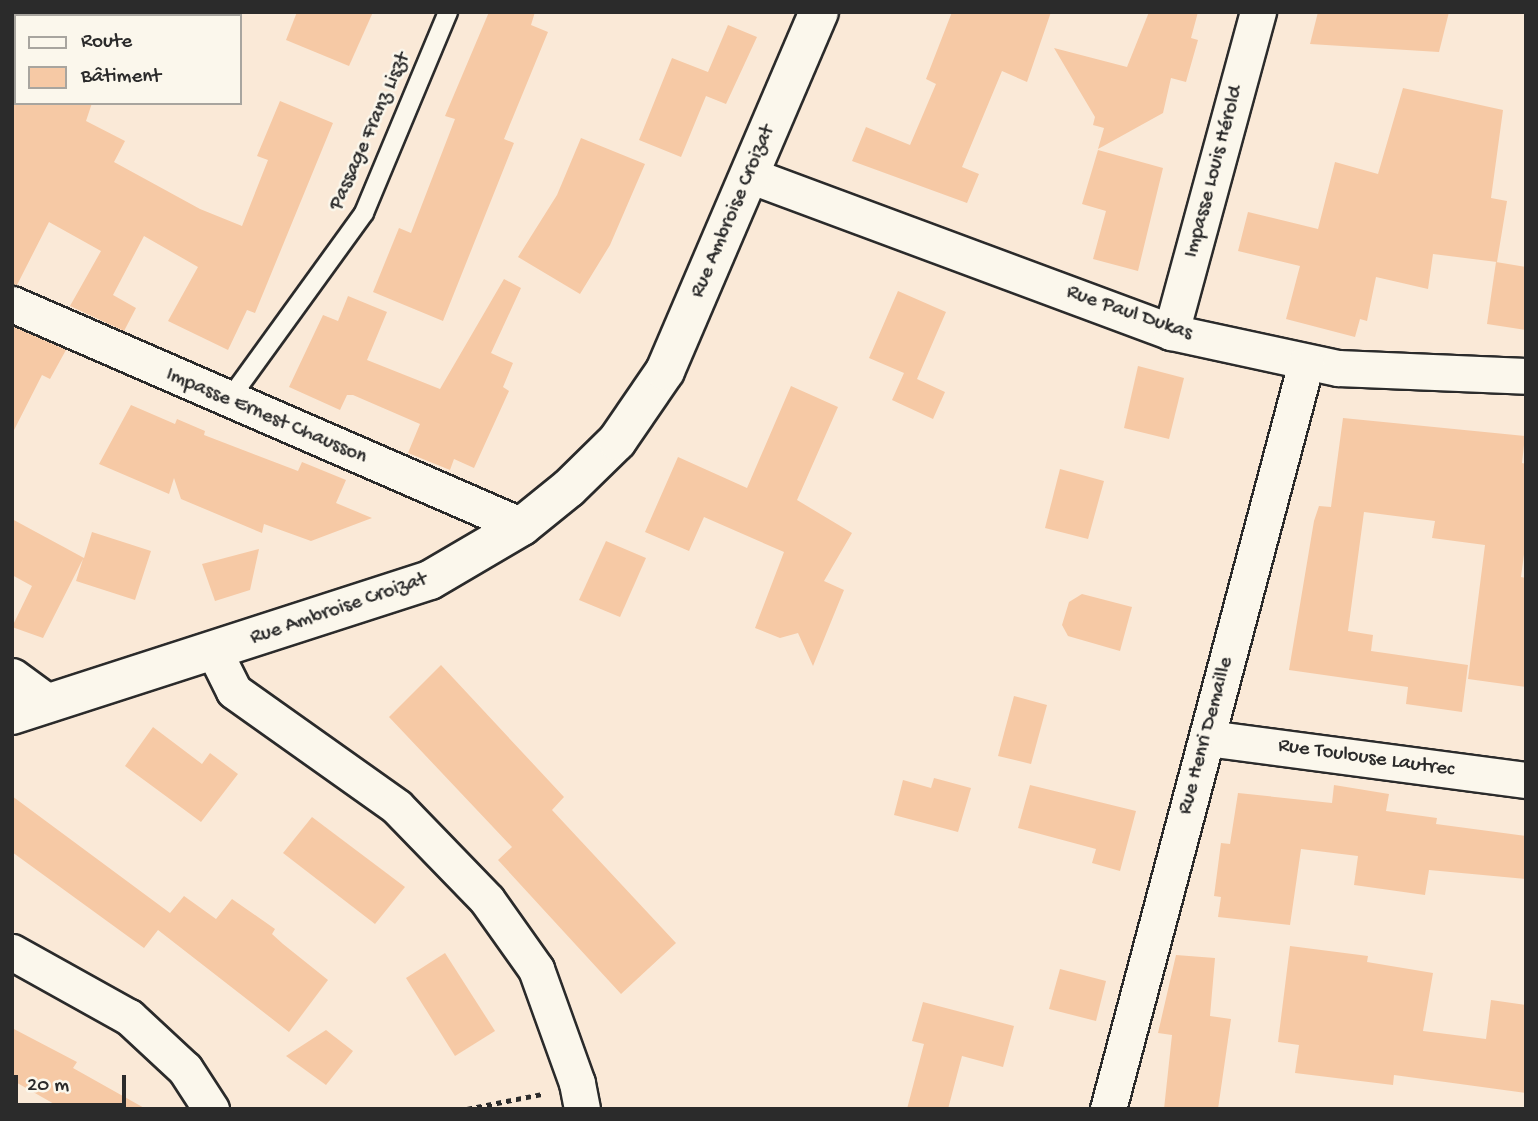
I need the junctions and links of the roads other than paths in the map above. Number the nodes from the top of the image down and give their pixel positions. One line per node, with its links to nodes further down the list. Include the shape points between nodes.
1 (448, 12): 9 (lane, Passage Franz Liszt, via 363,213)
2 (819, 12): 4 (street, Rue Ambroise Croizat)
3 (1258, 12): 6 (street, Impasse Louis Hérold)
4 (749, 176): 6 (street, Rue Paul Dukas); 10 (street, Rue Ambroise Croizat, via 665,371 617,441)
5 (12, 304): 9 (street, Impasse Ernest Chausson)
6 (1171, 332): 7 (street, Rue Paul Dukas)
7 (1306, 363): 8 (street, Rue Paul Dukas); 15 (street, Rue Henri Demaille)
8 (1526, 376)
9 (228, 401): 10 (street, Impasse Ernest Chausson)
10 (522, 526): 11 (street, Rue Ambroise Croizat, via 430,580)
11 (215, 653): 13 (street, Rue Ambroise Croizat); 18 (street, via 234,691 397,807 486,900 536,970)
12 (12, 676): 13 (street)
13 (49, 703): 14 (street, Rue Ambroise Croizat)
14 (12, 715)
15 (1207, 738): 16 (street, Rue Toulouse Lautrec); 20 (street, Rue Henri Demaille)
16 (1526, 780)
17 (12, 952): 19 (street, via 129,1017 185,1069)
18 (580, 1098)
19 (211, 1109)
20 (1108, 1109)

